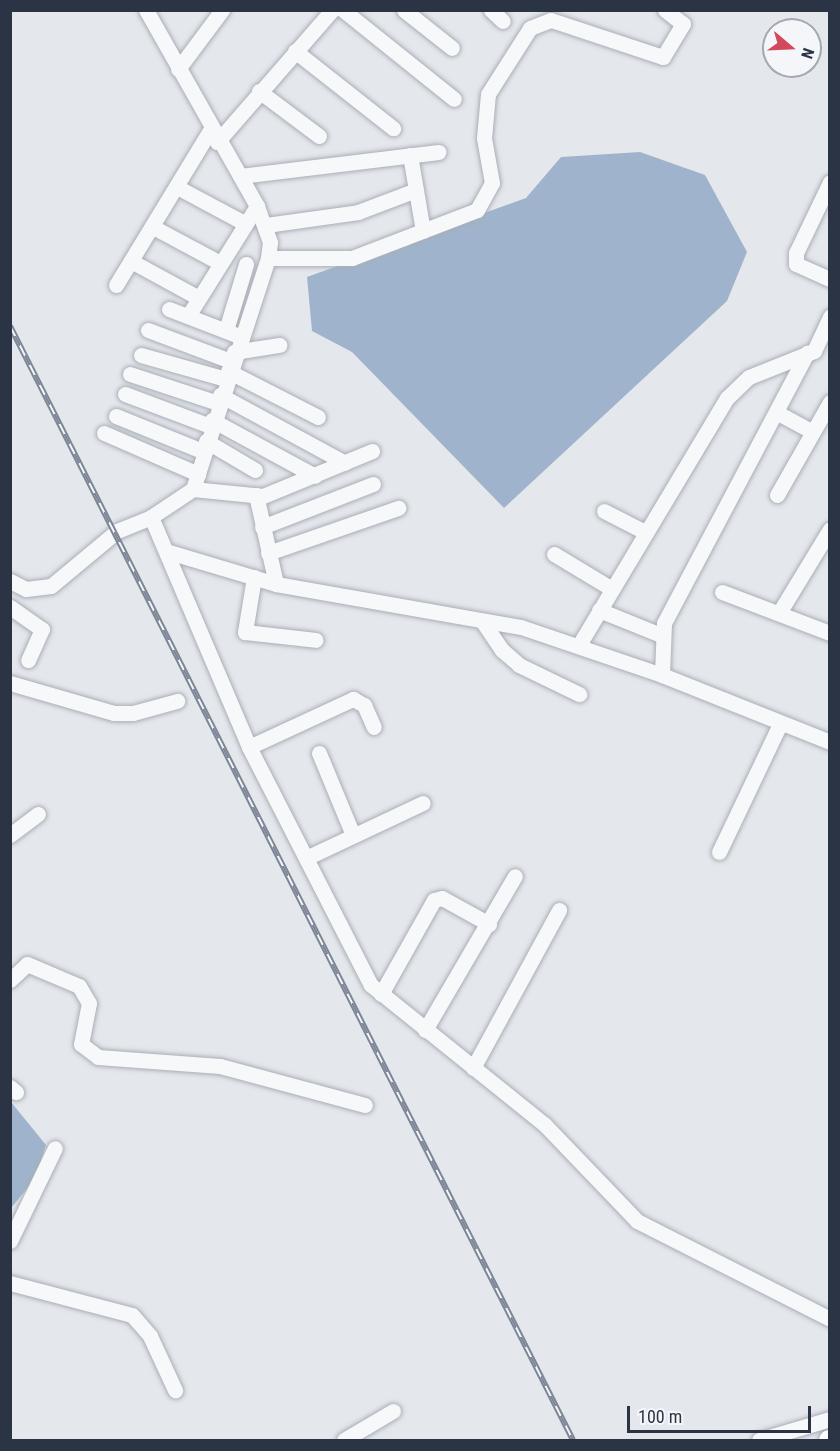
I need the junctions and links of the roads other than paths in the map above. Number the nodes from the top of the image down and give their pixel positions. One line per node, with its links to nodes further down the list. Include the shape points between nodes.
1 (222, 10): 12 (street)
2 (332, 10): 11 (street)
3 (343, 10): 14 (street)
4 (404, 10): 10 (street)
5 (491, 10): 9 (street)
6 (665, 10): 8 (street, via 683,24 663,57)
7 (152, 14): 12 (street)
8 (556, 15): 28 (street, via 530,28 488,94 484,138 492,183 484,203)
9 (503, 21)
10 (452, 48)
11 (295, 51): 13 (street); 15 (street)
12 (178, 69): 16 (street)
13 (259, 91): 16 (street); 17 (street)
14 (454, 99)
15 (393, 128)
16 (214, 135): 20 (street); 22 (street)
17 (319, 136)
18 (439, 152): 19 (street)
19 (410, 155): 20 (street); 23 (street)
20 (240, 176): 24 (street)
21 (830, 182): 33 (street, via 796,253 796,264)
22 (177, 187): 25 (street); 27 (street)
23 (416, 190): 26 (street, via 358,212); 28 (street)
24 (257, 206): 25 (street); 26 (street)
25 (244, 224): 31 (street)
26 (266, 225): 29 (street)
27 (153, 227): 30 (street); 31 (street)
28 (423, 231): 29 (street, via 351,258)
29 (268, 258): 40 (street)
30 (131, 261): 34 (street); 35 (street)
31 (220, 263): 35 (street)
32 (246, 264): 40 (street)
33 (828, 274)
34 (116, 285)
35 (199, 298): 37 (street)
36 (169, 309): 37 (street)
37 (188, 316): 40 (street)
38 (830, 317): 42 (street)
39 (148, 330): 44 (street)
40 (233, 333): 44 (street)
41 (279, 345): 44 (street)
42 (819, 350): 49 (street); 69 (street, via 749,377 727,398)
43 (141, 355): 44 (street)
44 (230, 366): 47 (street); 51 (street)
45 (130, 374): 47 (street)
46 (125, 394): 54 (street)
47 (219, 399): 54 (street); 56 (street)
48 (830, 402): 52 (street)
49 (776, 412): 52 (street); 83 (street)
50 (116, 417): 54 (street)
51 (318, 417)
52 (813, 432): 63 (street)
53 (104, 433): 58 (street)
54 (208, 435): 57 (street); 58 (street); 59 (street)
55 (372, 451): 56 (street)
56 (345, 463): 59 (street)
57 (255, 470)
58 (198, 474): 61 (street)
59 (315, 476): 62 (street, via 280,491)
60 (373, 484): 67 (street)
61 (193, 489): 62 (street); 66 (street)
62 (256, 495): 67 (street)
63 (777, 495)
64 (399, 508): 71 (street)
65 (604, 511): 69 (street)
66 (151, 517): 70 (street); 74 (street, via 117,531 51,586 26,589)
67 (262, 527): 71 (street)
68 (830, 529): 80 (street)
69 (645, 532): 76 (street)
70 (169, 552): 73 (street); 94 (street)
71 (268, 553): 75 (street)
72 (554, 554): 76 (street)
73 (254, 577): 75 (street); 84 (street, via 245,632)
74 (11, 583)
75 (276, 584): 81 (street)
76 (612, 589): 79 (street)
77 (722, 592): 80 (street)
78 (10, 607): 86 (street, via 42,629)
79 (600, 610): 83 (street); 85 (street)
80 (779, 613): 82 (street)
81 (483, 622): 85 (street, via 521,627); 89 (street, via 502,650 519,665)
82 (830, 633)
83 (661, 635): 87 (street)
84 (316, 640)
85 (579, 645): 87 (street)
86 (28, 660)
87 (662, 675): 91 (street)
88 (10, 683): 90 (street, via 114,713 133,713)
89 (579, 694)
90 (177, 701)
91 (780, 724): 93 (street); 100 (street)
92 (374, 727): 94 (street, via 364,705 353,699)
93 (830, 742)
94 (249, 747): 101 (street)
95 (319, 753): 99 (street)
96 (423, 803): 99 (street)
97 (38, 814): 98 (street)
98 (10, 835)
99 (352, 835): 101 (street)
100 (719, 852)
101 (306, 858): 106 (street, via 368,981)
102 (514, 876): 104 (street)
103 (559, 910): 108 (street)
104 (489, 924): 106 (street, via 441,898 434,900); 107 (street)
105 (10, 980): 109 (street, via 27,964 80,986 89,1003 81,1044 98,1057 220,1066)
106 (381, 994): 107 (street)
107 (425, 1030): 108 (street)
108 (473, 1068): 113 (street, via 571,1149 613,1200 637,1221)
109 (365, 1105)
110 (56, 1148): 111 (street)
111 (10, 1241)
112 (10, 1283): 114 (street, via 132,1315 150,1336)
113 (830, 1319)
114 (174, 1390)
115 (393, 1411): 117 (street)
116 (830, 1419): 118 (street)
117 (344, 1440)
118 (759, 1440)

